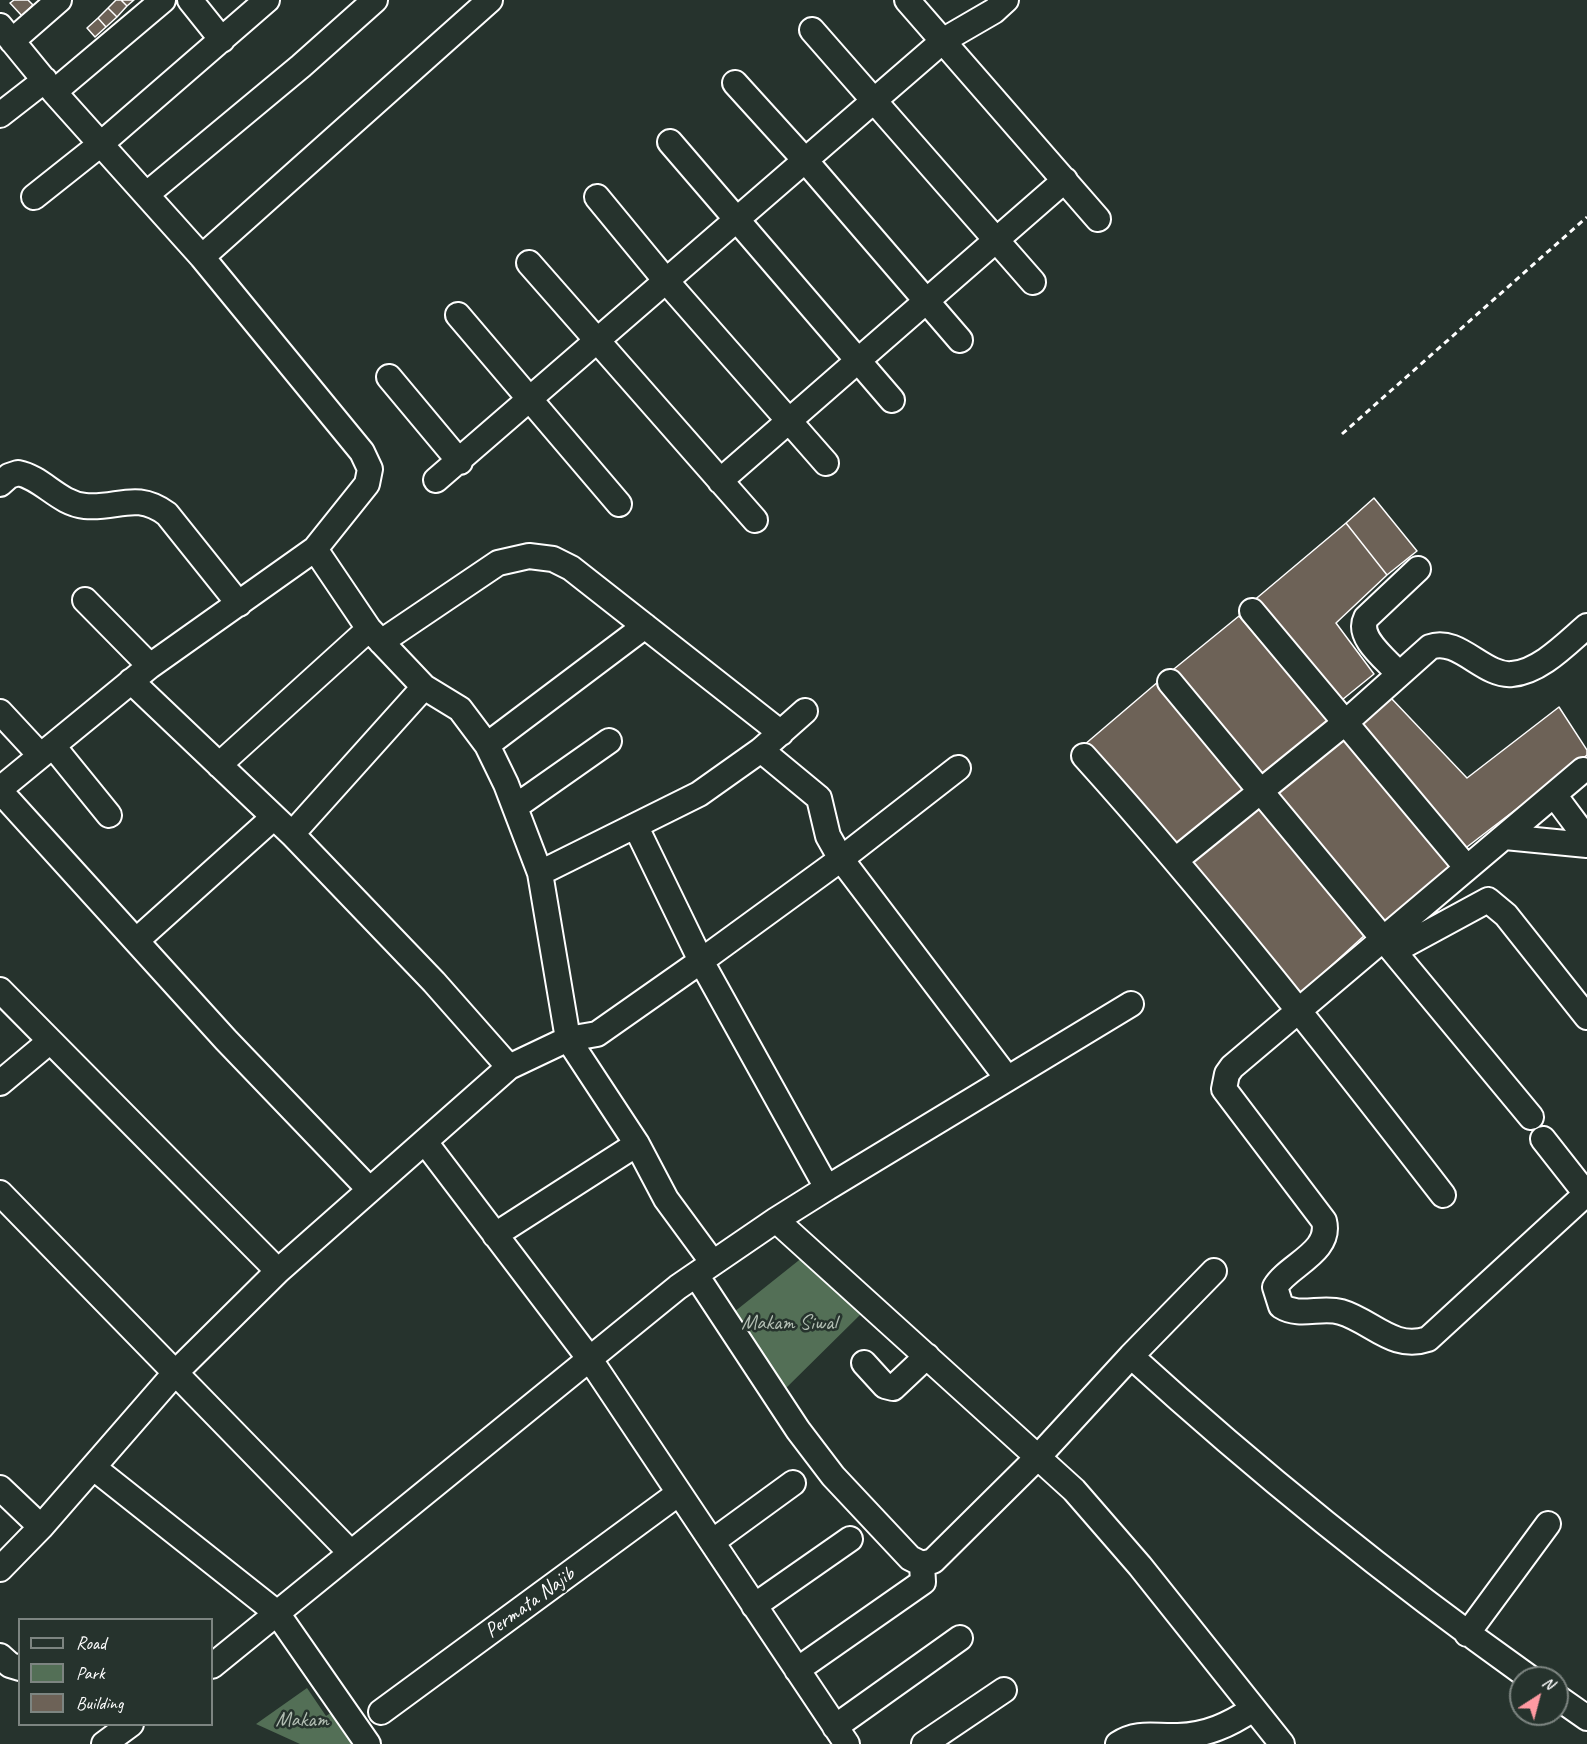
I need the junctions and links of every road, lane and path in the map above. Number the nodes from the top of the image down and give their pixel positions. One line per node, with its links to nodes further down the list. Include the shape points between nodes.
1 (59, 0): 10 (street)
2 (163, 0): 14 (street)
3 (190, 0): 11 (street)
4 (267, 0): 11 (street)
5 (375, 0): 21 (street)
6 (490, 0): 28 (street)
7 (907, 0): 12 (street)
8 (995, 4): 12 (street)
9 (812, 30): 15 (street)
10 (4, 33): 14 (street)
11 (222, 40): 18 (street)
12 (944, 40): 15 (street); 20 (street)
13 (735, 83): 19 (street)
14 (50, 86): 16 (street); 18 (street)
15 (875, 99): 19 (street); 27 (street)
16 (0, 116)
17 (670, 142): 26 (street)
18 (102, 143): 21 (street); 22 (street)
19 (804, 159): 26 (street); 32 (street)
20 (1065, 180): 25 (street); 27 (street)
21 (147, 194): 28 (street)
22 (34, 197)
23 (597, 197): 30 (street)
24 (1587, 217): 41 (path)
25 (1098, 219)
26 (737, 220): 30 (street); 36 (street)
27 (996, 239): 31 (street); 32 (street)
28 (202, 258): 49 (street, via 368,460 367,484)
29 (529, 263): 35 (street)
30 (667, 282): 35 (street); 40 (street)
31 (1033, 282)
32 (926, 300): 34 (street); 36 (street)
33 (458, 315): 38 (street)
34 (960, 340)
35 (597, 342): 38 (street); 45 (street)
36 (858, 361): 39 (street); 40 (street)
37 (389, 377): 42 (street)
38 (530, 399): 42 (street); 47 (street)
39 (892, 400)
40 (789, 421): 43 (street); 45 (street)
41 (1342, 434)
42 (460, 462): 44 (street)
43 (826, 463)
44 (436, 480)
45 (720, 481): 48 (street)
46 (0, 484): 52 (street, via 18,473 62,500 84,506 128,501 155,505 167,514)
47 (619, 504)
48 (755, 520)
49 (324, 539): 52 (street); 56 (street)
50 (1418, 569): 58 (street, via 1363,625 1364,635)
51 (85, 600): 57 (street)
52 (239, 604): 57 (street)
53 (1252, 611): 64 (street)
54 (645, 626): 56 (street, via 563,563 529,556 498,563); 65 (street); 67 (street)
55 (1587, 626): 58 (street, via 1530,669 1514,674 1498,672 1440,644 1425,650)
56 (375, 635): 61 (street); 71 (street)
57 (150, 666): 59 (street)
58 (1400, 674): 64 (street)
59 (131, 681): 68 (street); 71 (street)
60 (1170, 682): 75 (street)
61 (424, 687): 67 (street, via 460,710); 81 (street)
62 (805, 711): 65 (street)
63 (0, 712): 68 (street)
64 (1346, 722): 75 (street); 87 (street)
65 (781, 733): 69 (street)
66 (609, 741): 77 (street)
67 (487, 745): 77 (street)
68 (46, 750): 74 (street); 78 (street)
69 (761, 750): 80 (street, via 699,794); 85 (street, via 819,798 828,836)
70 (1084, 756): 86 (street)
71 (219, 765): 79 (street)
72 (958, 768): 85 (street)
73 (1583, 770): 76 (street)
74 (0, 790): 89 (street)
75 (1261, 792): 86 (street); 90 (street)
76 (1556, 795): 82 (street); 83 (street)
77 (515, 807): 88 (street)
78 (109, 815)
79 (274, 817): 81 (street); 89 (street)
80 (636, 827): 88 (street); 91 (street)
81 (292, 834): 98 (street, via 434,982)
82 (1505, 837): 84 (street); 87 (street)
83 (1587, 839)
84 (1587, 845)
85 (841, 859): 91 (street); 99 (street)
86 (1177, 859): 94 (street)
87 (1467, 868): 90 (street)
88 (540, 873): 96 (street)
89 (137, 940): 106 (street, via 226,1040)
90 (1387, 945): 94 (street); 95 (street, via 1488,900 1506,915); 101 (street)
91 (701, 961): 96 (street, via 597,1034); 105 (street)
92 (0, 990): 97 (street)
93 (1131, 1004): 99 (street)
94 (1300, 1010): 108 (street, via 1232,1066 1224,1089 1324,1221 1325,1235 1314,1250 1275,1287 1281,1306 1290,1312 1333,1310 1384,1336 1420,1342 1435,1334); 109 (street)
95 (1587, 1017)
96 (568, 1039): 98 (street); 104 (street)
97 (49, 1042): 100 (street); 113 (street)
98 (509, 1067): 103 (street)
99 (1006, 1078): 105 (street)
100 (0, 1083)
101 (1531, 1117)
102 (1543, 1139): 108 (street)
103 (425, 1142): 106 (street); 111 (street)
104 (637, 1144): 111 (street); 112 (street)
105 (827, 1188): 110 (street)
106 (369, 1189): 113 (street)
107 (0, 1193): 119 (street)
108 (1587, 1194)
109 (1443, 1195)
110 (776, 1220): 112 (street); 115 (street)
111 (495, 1235): 117 (street)
112 (704, 1269): 117 (street); 130 (street, via 798,1430 833,1476 910,1558)
113 (278, 1271): 119 (street)
114 (1214, 1271): 116 (street)
115 (927, 1356): 118 (street, via 893,1388 885,1386); 120 (street)
116 (1131, 1356): 120 (street); 134 (street, via 1221,1439)
117 (589, 1358): 124 (street); 129 (street)
118 (864, 1363)
119 (176, 1372): 121 (street); 129 (street)
120 (1039, 1456): 130 (street, via 933,1561); 143 (street, via 1140,1566)
121 (94, 1468): 126 (street); 133 (street)
122 (794, 1483): 128 (street)
123 (0, 1488): 126 (street)
124 (679, 1493): 128 (street); 144 (street, Permata Najib)
125 (1548, 1524): 134 (street)
126 (41, 1527): 131 (street)
127 (850, 1539): 132 (street)
128 (712, 1542): 132 (street)
129 (350, 1552): 133 (street)
130 (922, 1564): 140 (street, via 923,1582)
131 (0, 1569)
132 (754, 1606): 140 (street)
133 (277, 1613): 137 (street); 150 (street)
134 (1467, 1634): 138 (street)
135 (960, 1638): 147 (street)
136 (0, 1656): 139 (street)
137 (213, 1665)
138 (1513, 1666)
139 (18, 1667)
140 (798, 1670): 147 (street)
141 (1004, 1690): 151 (street)
142 (1569, 1705): 145 (street)
143 (1253, 1709): 148 (street, via 1208,1733); 153 (street)
144 (381, 1712)
145 (1587, 1718)
146 (130, 1726): 149 (street)
147 (841, 1736)
148 (1179, 1740): 152 (street, via 1130,1736)
149 (104, 1744)
150 (368, 1744)
151 (924, 1744)
152 (1118, 1744)
153 (1282, 1744)

